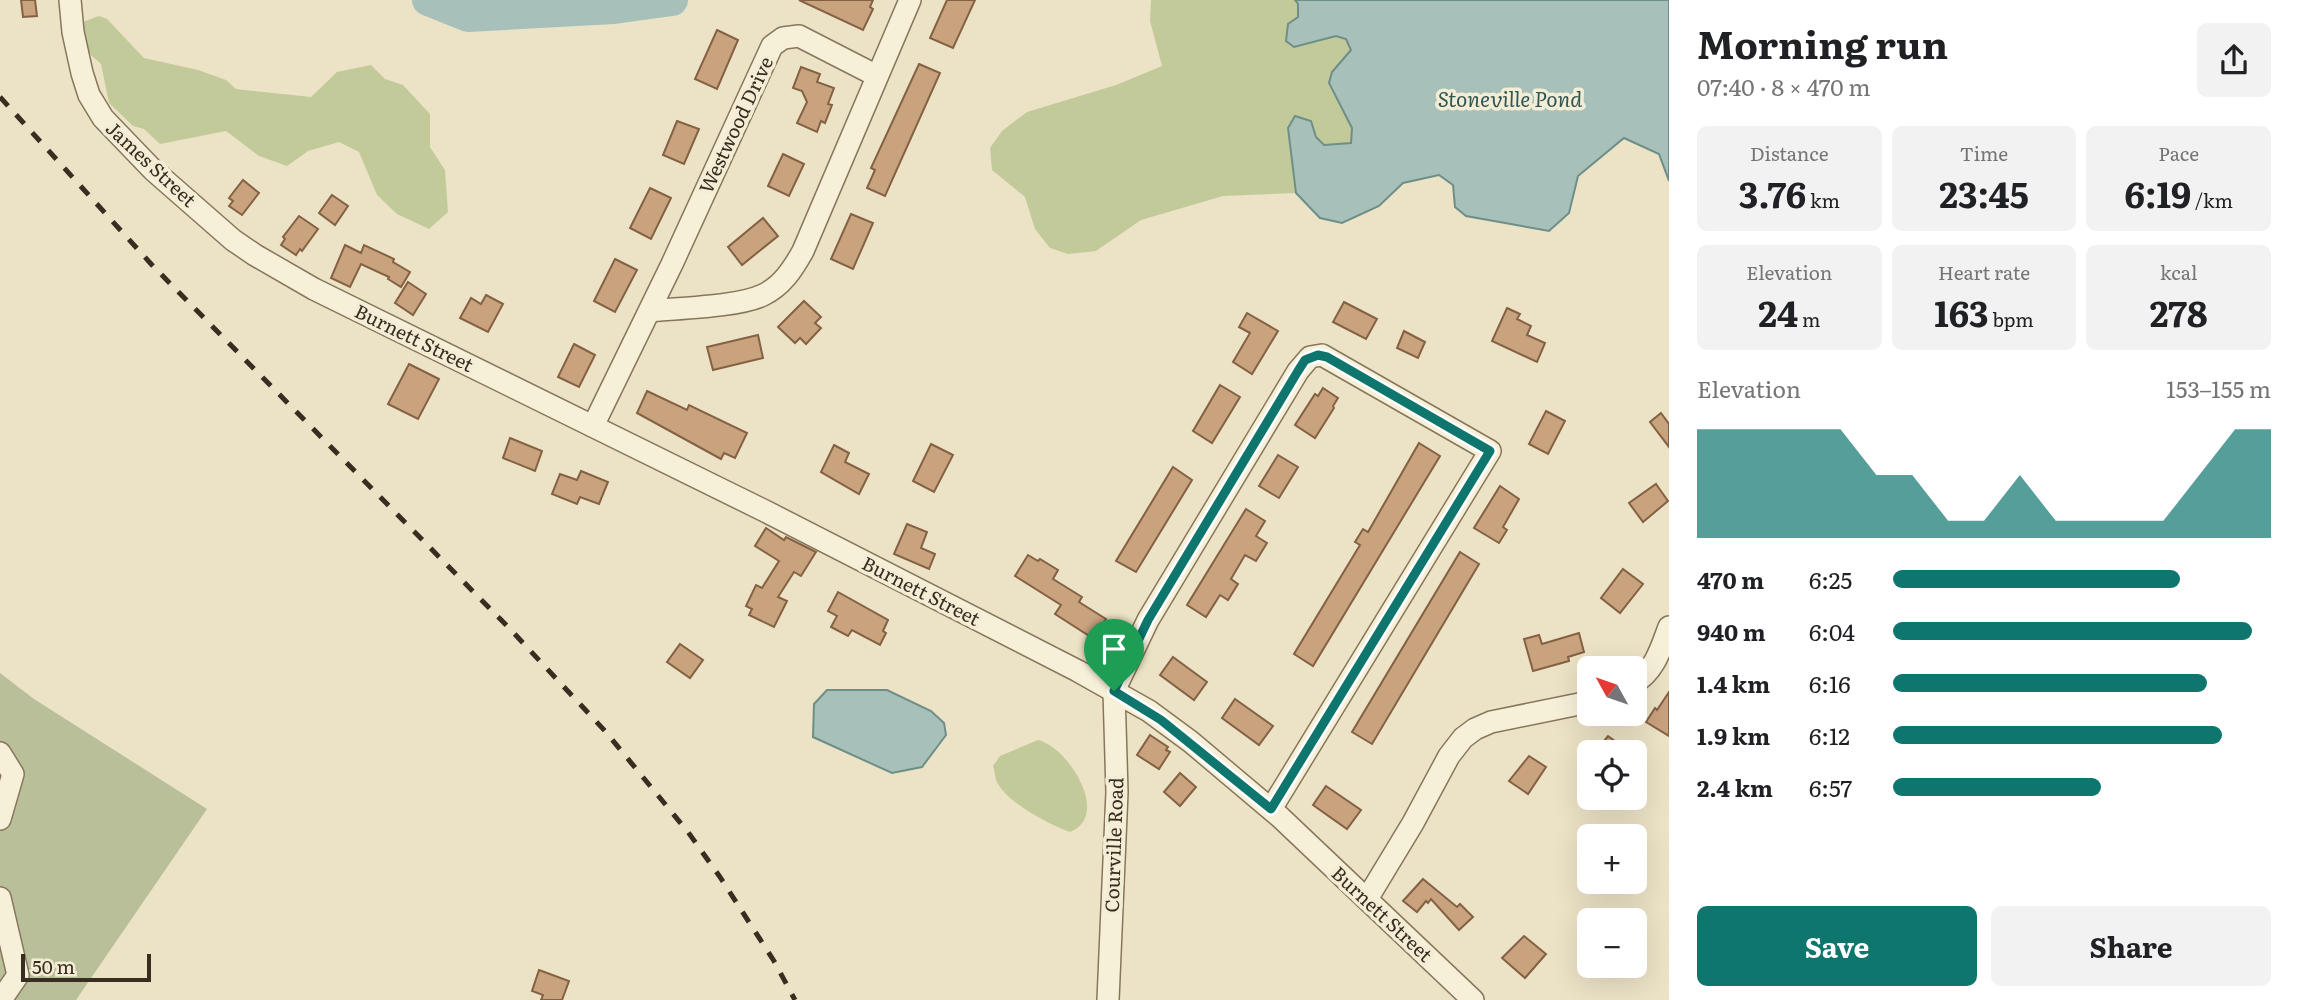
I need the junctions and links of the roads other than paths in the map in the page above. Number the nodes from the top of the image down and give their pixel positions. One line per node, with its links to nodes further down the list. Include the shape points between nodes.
1 (70, 0): 4 (street, James Street, via 82,73 103,118 153,170 233,240)
2 (910, 0): 3 (street)
3 (877, 76): 5 (street, via 803,251 788,276 763,296 746,301); 5 (street, Westwood Drive, via 799,36 783,38 772,46)
4 (301, 282): 6 (street, Burnett Street)
5 (650, 311): 6 (street, Westwood Drive)
6 (593, 426): 9 (street, Burnett Street)
7 (1669, 627): 8 (street)
8 (1647, 674)
9 (1114, 691): 12 (street, Burnett Street, via 1161,720); 12 (street, via 1148,620 1310,357 1327,357 1490,451); 17 (street, Courville Road, via 1117,792)
10 (1577, 704): 14 (street, via 1491,722 1463,738)
11 (0, 753): 13 (street, via 13,774)
12 (1271, 809): 14 (street, Burnett Street)
13 (0, 819)
14 (1367, 899): 18 (street, Burnett Street)
15 (1, 903): 16 (street, via 18,975)
16 (1, 1000)
17 (1108, 1000)
18 (1473, 1000)

